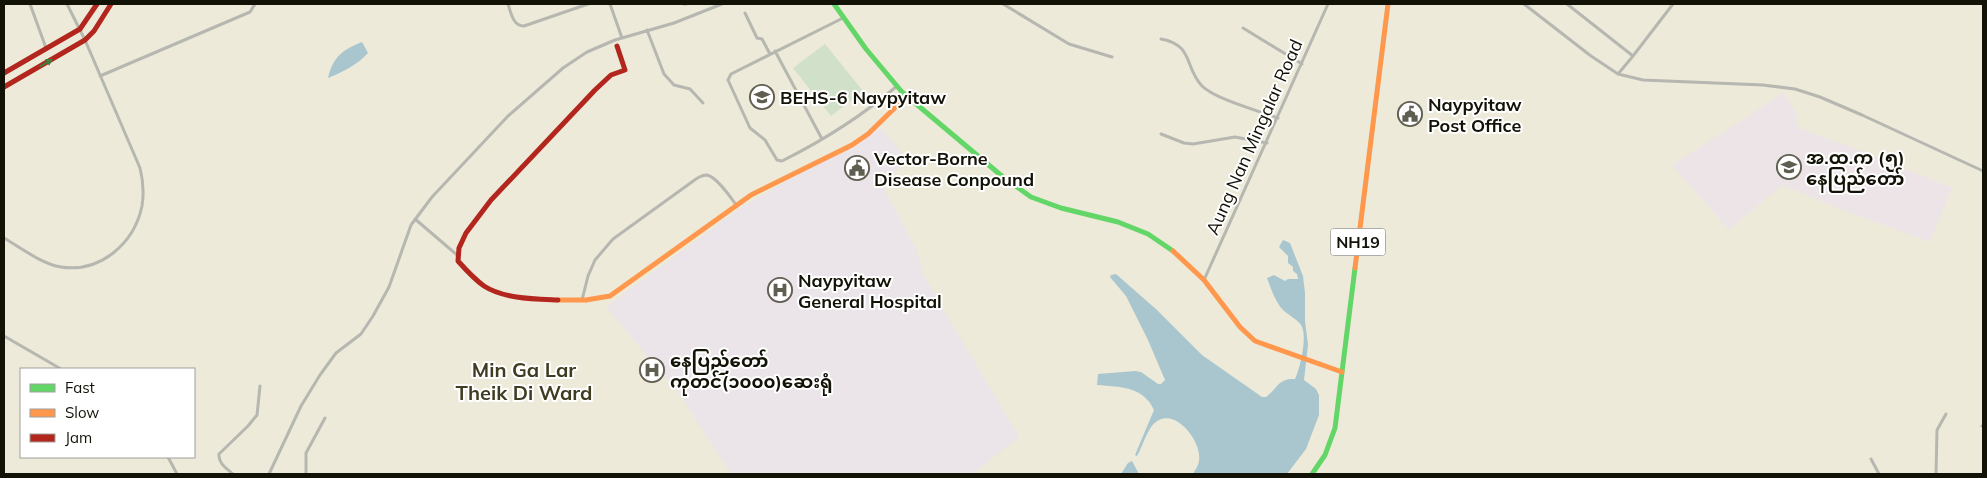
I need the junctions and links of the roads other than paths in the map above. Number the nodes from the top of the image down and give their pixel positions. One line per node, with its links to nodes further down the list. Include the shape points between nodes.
1 (30, 4): 26 (street)
2 (67, 4): 20 (street)
3 (97, 4): 20 (main road)
4 (111, 4): 24 (main road)
5 (255, 4): 34 (street, via 250,12)
6 (508, 4): 7 (street, via 518,26)
7 (588, 4)
8 (610, 4): 22 (street)
9 (722, 4): 21 (street)
10 (834, 4): 18 (main road)
11 (1003, 4): 29 (street, via 1070,44)
12 (1328, 4): 31 (street, Aung Nan Mingalar Road)
13 (1388, 4): 52 (main road, NH19)
14 (1524, 4): 33 (street)
15 (1566, 4): 30 (street)
16 (1673, 4): 30 (street)
17 (745, 13): 28 (street, via 757,38 762,39)
18 (844, 18): 27 (street); 35 (main road)
19 (1243, 28): 31 (street)
20 (80, 29): 24 (street); 26 (main road)
21 (647, 30): 22 (street); 38 (street, via 664,74 674,85 690,88)
22 (622, 38): 45 (street, via 586,52 534,91 432,197)
23 (1161, 39): 39 (street, via 1182,46 1203,86 1220,96)
24 (85, 40): 34 (street); 36 (main road, one-way to 24)
25 (617, 46): 47 (main road, via 625,70 611,75 595,90 486,205 462,241)
26 (46, 48): 32 (main road)
27 (775, 51): 28 (street); 41 (street)
28 (770, 54): 41 (street, via 731,74 728,80 750,128 765,140 777,160 782,161)
29 (1112, 56)
30 (1633, 56): 33 (street)
31 (1302, 64): 39 (street, Aung Nan Mingalar Road)
32 (4, 73)
33 (1618, 74): 43 (street, via 1643,80 1795,89 1862,115)
34 (100, 76): 46 (street, via 142,179 142,206 128,237 116,252 103,261 74,269 49,264)
35 (897, 86): 37 (main road); 41 (street, via 868,111)
36 (4, 87)
37 (907, 96): 44 (main road, via 852,145 751,195); 48 (main road, via 1031,197 1148,234 1177,254)
38 (703, 103)
39 (1278, 118): 42 (street, Aung Nan Mingalar Road)
40 (1161, 134): 42 (street, via 1193,144 1235,138)
41 (822, 140)
42 (1267, 143): 48 (street, Aung Nan Mingalar Road)
43 (1983, 171)
44 (736, 206): 49 (main road, via 610,296); 49 (street, via 712,177 696,179 613,239 595,260)
45 (415, 219): 47 (street); 60 (street, via 389,287 373,316 361,334 336,354 320,375 301,406)
46 (4, 238)
47 (457, 255): 49 (main road, via 458,260 488,289 522,296)
48 (1204, 280): 52 (main road, via 1240,327 1255,341)
49 (582, 301)
50 (4, 336): 51 (street)
51 (59, 368)
52 (1342, 372): 62 (main road, NH19, via 1331,442)
53 (260, 386): 59 (street, via 257,415 219,454 222,465)
54 (1946, 414): 64 (street, via 1937,430)
55 (325, 418): 61 (street, via 306,453)
56 (169, 458): 58 (street)
57 (1870, 458): 63 (street)
58 (177, 474)
59 (232, 474)
60 (269, 474)
61 (306, 474)
62 (1312, 474)
63 (1879, 474)
64 (1936, 474)

